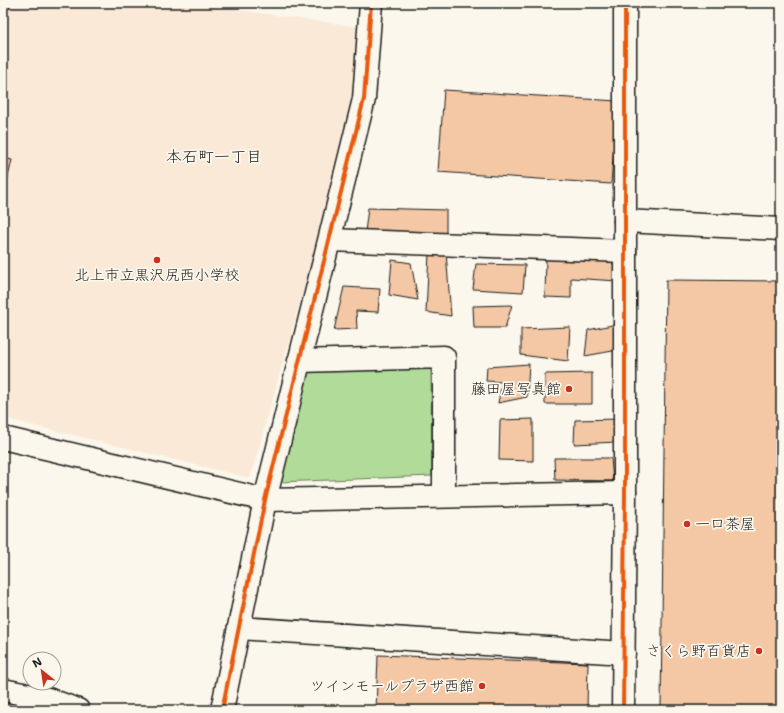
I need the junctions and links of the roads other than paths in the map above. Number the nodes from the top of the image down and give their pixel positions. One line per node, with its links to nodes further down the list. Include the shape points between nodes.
1 (371, 3): 5 (street, via 364,99)
2 (625, 3): 3 (street)
3 (625, 221): 4 (street); 6 (street)
4 (781, 229)
5 (330, 240): 6 (street); 7 (street)
6 (625, 251): 9 (street)
7 (299, 361): 10 (street, via 444,357); 11 (street)
8 (3, 438): 11 (street)
9 (625, 493): 10 (street); 13 (street)
10 (444, 496): 11 (street)
11 (265, 500): 12 (street)
12 (239, 628): 13 (street); 16 (street)
13 (624, 653): 17 (street)
14 (3, 690): 15 (street, via 48,699)
15 (78, 710)
16 (222, 710)
17 (623, 710)

